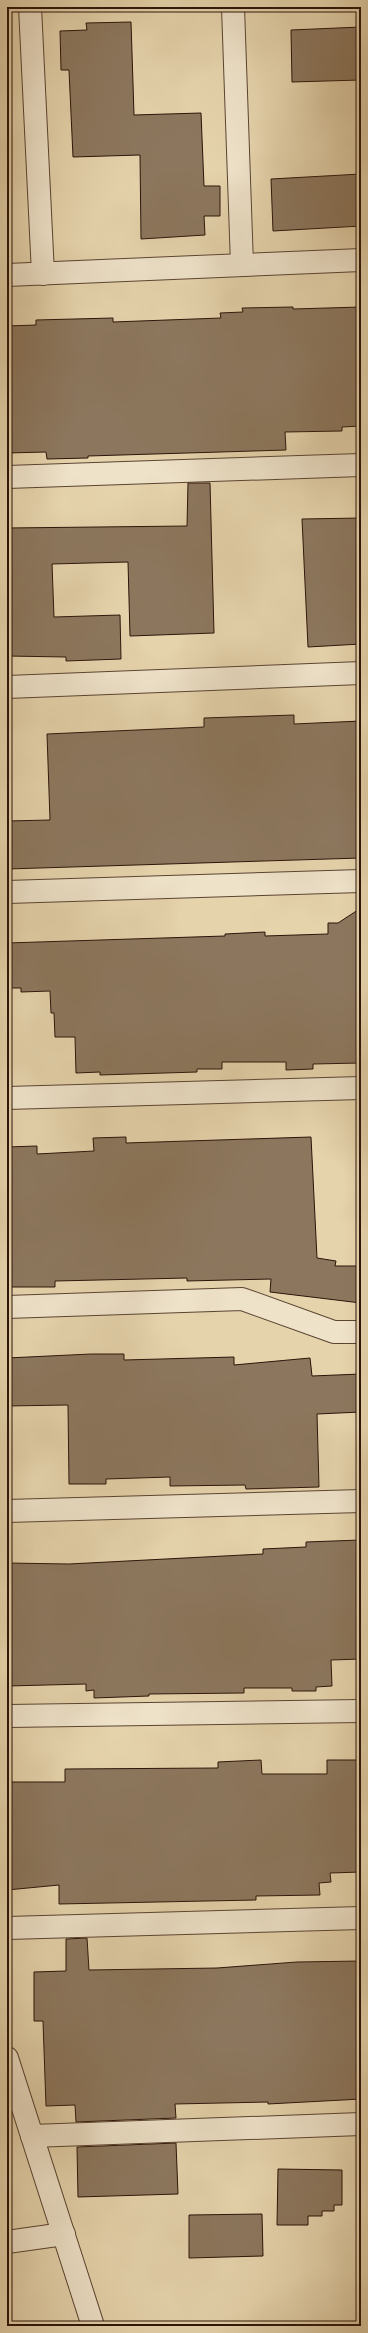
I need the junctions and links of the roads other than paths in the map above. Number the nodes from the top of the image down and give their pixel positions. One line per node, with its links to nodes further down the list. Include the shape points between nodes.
1 (30, 7): 5 (street)
2 (233, 7): 4 (street)
3 (361, 260): 4 (street)
4 (242, 265): 5 (street)
5 (43, 274): 6 (street)
6 (7, 275)
7 (361, 465): 8 (street)
8 (7, 477)
9 (361, 673): 10 (street)
10 (7, 687)
11 (361, 880): 12 (street)
12 (7, 892)
13 (361, 1088): 14 (street)
14 (7, 1098)
15 (7, 1307): 16 (street, via 242,1299 334,1332)
16 (361, 1332)
17 (361, 1501): 18 (street)
18 (7, 1511)
19 (361, 1711): 20 (street)
20 (7, 1716)
21 (361, 1918): 22 (street)
22 (7, 1928)
23 (7, 2058): 25 (street)
24 (361, 2124): 25 (street)
25 (32, 2136): 26 (street)
26 (64, 2234): 27 (street); 28 (street)
27 (7, 2242)
28 (93, 2326)

